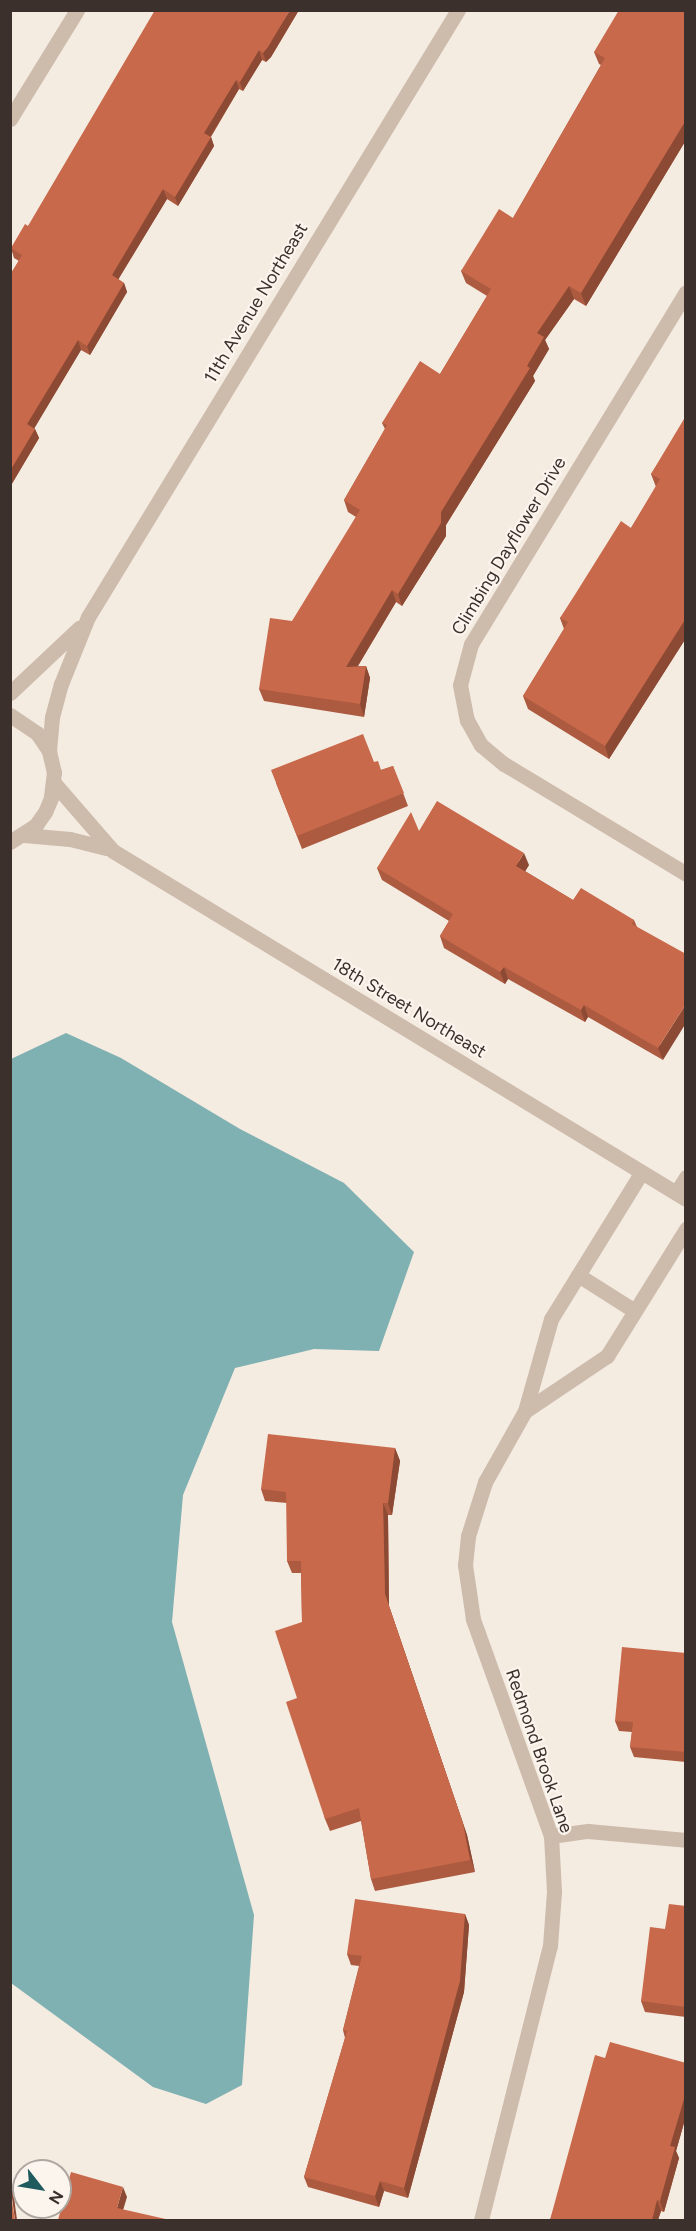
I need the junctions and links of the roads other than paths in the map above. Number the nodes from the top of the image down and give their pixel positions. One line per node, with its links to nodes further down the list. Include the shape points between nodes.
1 (77, 10): 3 (street)
2 (458, 10): 5 (street, 11th Avenue Northeast)
3 (10, 119)
4 (686, 292): 12 (street, Climbing Dayflower Drive, via 471,644 460,685 467,720 481,745 504,764)
5 (88, 616): 6 (street, 11th Avenue Northeast); 8 (street, 11th Avenue Northeast, via 61,684 52,717)
6 (10, 693)
7 (10, 715): 8 (street, via 37,733)
8 (49, 751): 9 (street, 11th Avenue Northeast)
9 (54, 783): 10 (street, via 45,812); 11 (street, 18th Street Northeast)
10 (17, 838): 11 (street, 18th Street Northeast, via 70,839)
11 (113, 851): 13 (street, 18th Street Northeast)
12 (686, 874)
13 (641, 1173): 15 (street, 18th Street Northeast); 17 (street, Redmond Brook Lane)
14 (686, 1177): 15 (street)
15 (681, 1196)
16 (686, 1229): 18 (street, Redmond Brook Lane)
17 (578, 1275): 18 (street); 19 (street, Redmond Brook Lane, via 551,1319)
18 (635, 1311): 19 (street, Redmond Brook Lane, via 607,1356)
19 (525, 1411): 20 (street, Redmond Brook Lane, via 474,1508 465,1565 473,1619)
20 (550, 1836): 21 (street, via 588,1831); 22 (street, Redmond Brook Lane, via 554,1891 550,1946)
21 (686, 1840)
22 (481, 2220)

